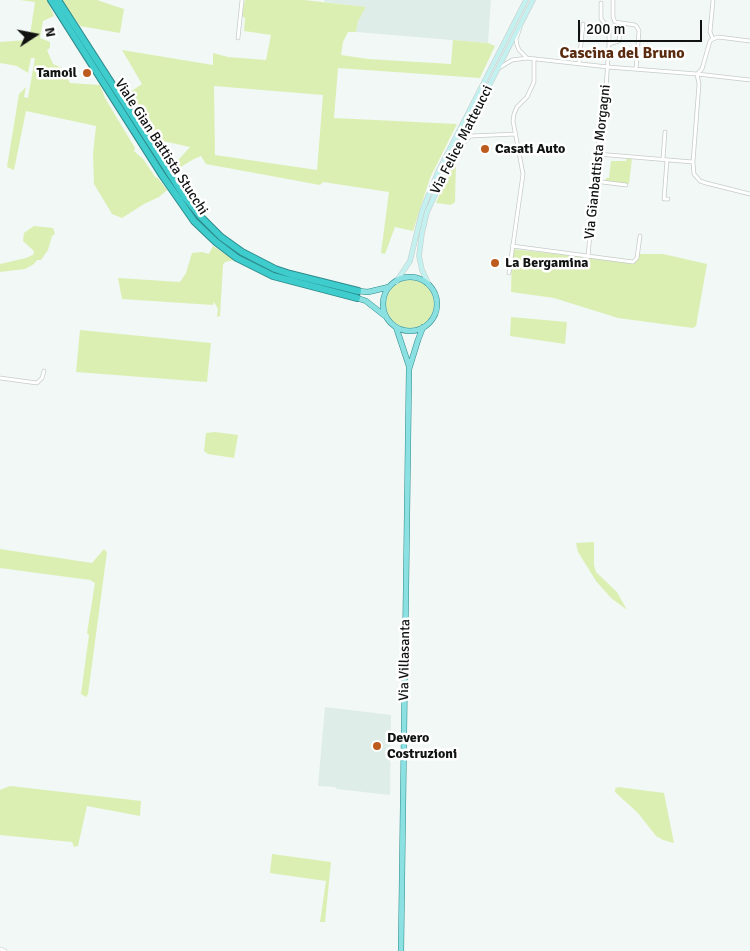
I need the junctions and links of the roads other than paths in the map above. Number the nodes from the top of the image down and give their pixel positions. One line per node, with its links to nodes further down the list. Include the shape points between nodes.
1 (51, 0): 43 (highway, Viale Gian Battista Stucchi, via 194,221 237,258 273,276)
2 (58, 0): 43 (highway, Viale Gian Battista Stucchi, via 184,196 221,237 275,269)
3 (242, 0): 14 (street)
4 (520, 0): 10 (main road)
5 (526, 0): 10 (main road, Via Felice Matteucci)
6 (534, 0): 11 (main road, Via Felice Matteucci)
7 (613, 0): 23 (street, via 614,22 638,27)
8 (713, 0): 15 (street, via 710,32)
9 (601, 3): 17 (street, Via Gianbattista Morgagni, via 601,19 609,28)
10 (521, 11): 40 (main road, Via Felice Matteucci, via 435,180 419,220 410,261)
11 (523, 20): 18 (street, via 516,39 519,50); 22 (main road, Via Felice Matteucci)
12 (582, 24): 20 (street)
13 (620, 31): 17 (street, via 619,41)
14 (238, 38)
15 (713, 39): 16 (street); 24 (street)
16 (750, 41)
17 (609, 44): 21 (street, Via Gianbattista Morgagni)
18 (527, 58): 19 (street); 22 (street, via 512,60)
19 (534, 58): 20 (street); 27 (street, via 534,82 514,114)
20 (579, 63): 21 (street)
21 (608, 67): 23 (street); 29 (street, Via Gianbattista Morgagni)
22 (498, 69): 28 (main road, Via Felice Matteucci)
23 (636, 69): 24 (street)
24 (697, 74): 25 (street); 31 (street)
25 (750, 80)
26 (665, 132): 30 (street)
27 (516, 134): 28 (street, via 471,136); 37 (street, via 523,174)
28 (454, 154): 41 (main road, Via Felice Matteucci, via 433,198 422,233 419,256)
29 (597, 154): 30 (street); 32 (street, Via Gianbattista Morgagni)
30 (665, 160): 31 (street); 35 (street, via 664,199)
31 (693, 162): 34 (street, via 694,174 700,181)
32 (594, 181): 33 (street); 38 (street, Via Gianbattista Morgagni)
33 (626, 185)
34 (750, 194)
35 (668, 199)
36 (640, 236): 38 (street, via 637,258 633,262)
37 (512, 246): 38 (street); 39 (street)
38 (588, 256)
39 (509, 273)
40 (396, 282): 41 (main road, via 412,277); 42 (main road)
41 (429, 285): 46 (main road, via 435,294 437,308)
42 (390, 287): 43 (main road, Viale Gian Battista Stucchi); 44 (main road, via 384,303)
43 (357, 294): 44 (main road, Viale Gian Battista Stucchi)
44 (389, 320): 45 (main road)
45 (396, 327): 46 (main road, via 408,331); 47 (main road)
46 (423, 327): 47 (main road)
47 (409, 369): 52 (main road, Via Villasanta)
48 (44, 371): 49 (street, via 37,382)
49 (0, 378)
50 (0, 949): 51 (street)
51 (5, 951)
52 (401, 951)

